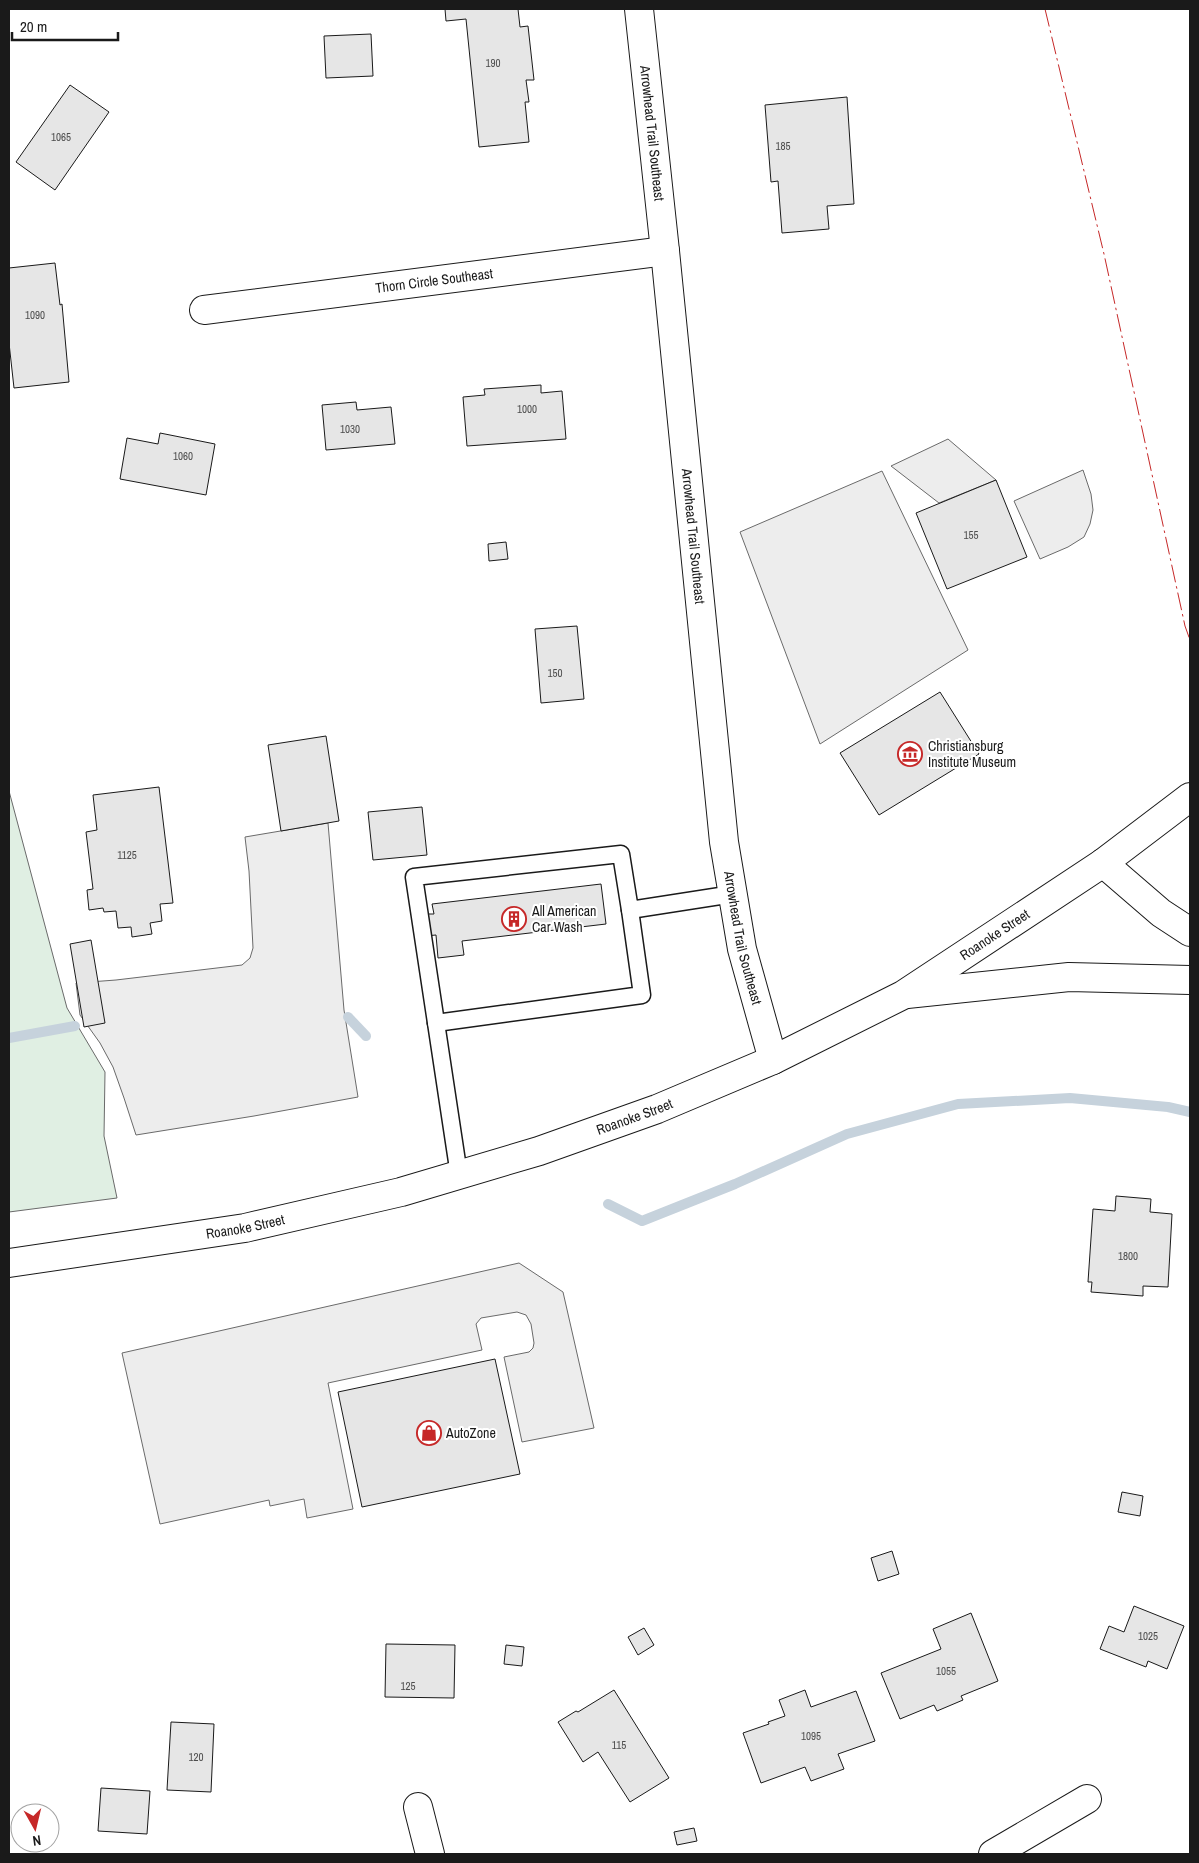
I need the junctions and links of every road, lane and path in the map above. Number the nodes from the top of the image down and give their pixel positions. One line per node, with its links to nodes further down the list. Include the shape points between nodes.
1 (639, 9): 2 (main road, Arrowhead Trail Southeast)
2 (666, 251): 3 (main road, Thorn Circle Southeast); 6 (main road, Arrowhead Trail Southeast, via 724,842)
3 (204, 310)
4 (1190, 797): 5 (main road, Roanoke Street)
5 (1103, 863): 8 (main road, via 1161,913); 10 (main road, Roanoke Street)
6 (733, 894): 7 (lane); 12 (main road, Arrowhead Trail Southeast, via 742,949)
7 (630, 910): 11 (lane, via 642,995); 11 (lane, via 622,854 414,877)
8 (1190, 932)
9 (1190, 980): 10 (main road, via 1069,977)
10 (903, 995): 12 (main road, Roanoke Street)
11 (436, 1023): 13 (lane)
12 (772, 1060): 13 (main road, Roanoke Street, via 657,1109 539,1151)
13 (459, 1175): 14 (main road, Roanoke Street, via 402,1192 245,1228)
14 (9, 1263)
15 (1087, 1799): 18 (main road)
16 (418, 1807): 17 (main road)
17 (430, 1854)
18 (993, 1854)

